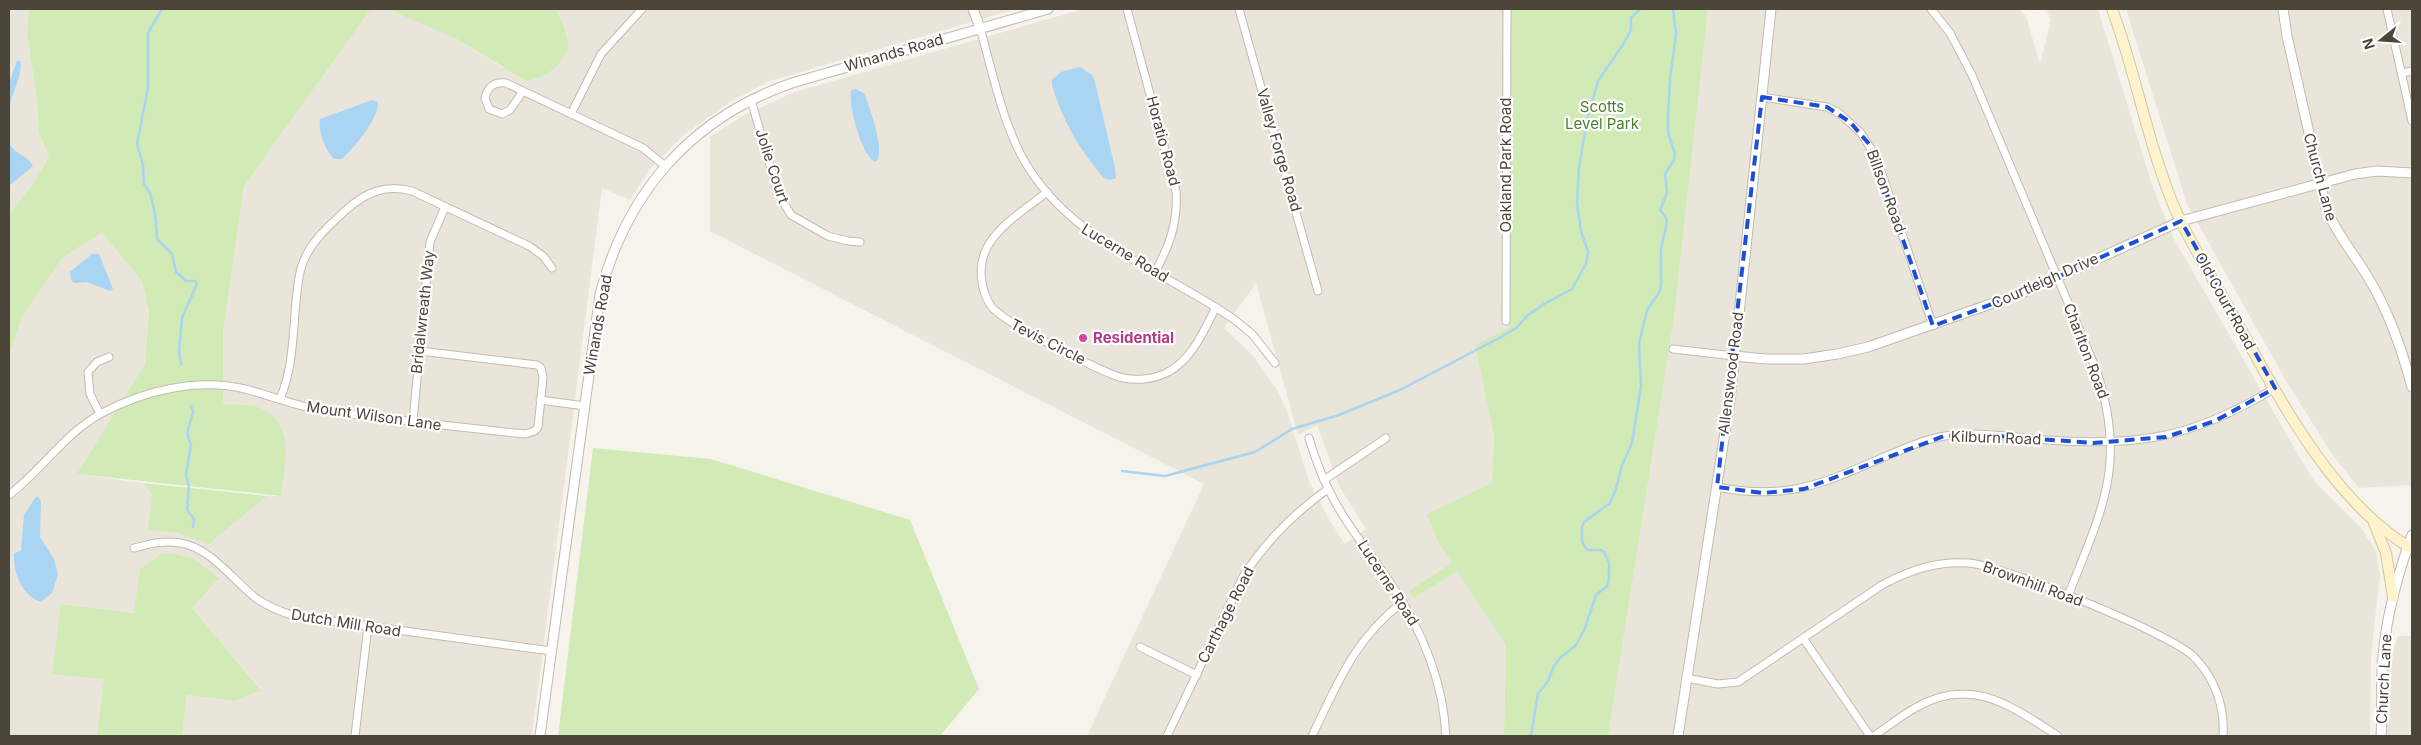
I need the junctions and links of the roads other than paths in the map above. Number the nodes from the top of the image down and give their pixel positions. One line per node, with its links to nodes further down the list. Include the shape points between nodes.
1 (642, 9): 18 (street, via 601,54)
2 (973, 9): 12 (street)
3 (1048, 9): 12 (street, Winands Road)
4 (1127, 9): 28 (street, Horatio Road, via 1176,191 1172,238)
5 (1239, 9): 30 (street, Valley Forge Road)
6 (1506, 9): 32 (street, Oakland Park Road)
7 (1771, 9): 16 (street, Allenswood Road)
8 (1931, 9): 29 (street, Charlton Road, via 1962,53)
9 (2112, 9): 25 (main road, Old Court Road, via 2166,184)
10 (2283, 9): 22 (street, Church Lane)
11 (2387, 9): 14 (street)
12 (980, 28): 17 (street, Winands Road, via 792,83); 23 (street, Lucerne Road, via 1014,140)
13 (2412, 71): 14 (street)
14 (2402, 73): 19 (street)
15 (522, 91): 15 (street, via 506,83 495,84 486,92 486,104 493,112 506,113); 18 (street)
16 (1762, 97): 33 (street, Billson Road, via 1826,107 1861,133 1877,159); 36 (street, Allenswood Road)
17 (751, 100): 20 (street, Winands Road, via 709,125); 26 (street, Jolie Court, via 778,193 790,215 828,236)
18 (571, 114): 20 (street, via 643,148)
19 (2412, 121)
20 (665, 166): 43 (street, Winands Road, via 630,215 612,254 600,294)
21 (2412, 174): 22 (street, Courtleigh Drive, via 2377,171)
22 (2320, 182): 25 (street, Courtleigh Drive); 39 (street, Church Lane, via 2333,228 2365,272 2391,322)
23 (1047, 192): 28 (street, Lucerne Road, via 1062,210 1096,239); 31 (street, Tevis Circle, via 998,232 985,251 982,284 990,306 1005,320 1112,375 1135,379 1158,376 1183,362)
24 (445, 206): 27 (street, via 529,246); 35 (street, Bridalwreath Way, via 430,242); 41 (street, via 402,189 377,190 361,197 320,236 301,268 289,371)
25 (2181, 221): 29 (street, Courtleigh Drive); 40 (main road, Old Court Road)
26 (860, 242)
27 (552, 268)
28 (1155, 272): 31 (street, Lucerne Road)
29 (2056, 276): 33 (street, Courtleigh Drive, via 2022,293); 48 (street, Charlton Road, via 2102,388)
30 (1318, 291)
31 (1216, 307): 38 (street, Lucerne Road, via 1252,334)
32 (1506, 321)
33 (1933, 326): 36 (street, Courtleigh Drive, via 1837,354 1766,359)
34 (1673, 349): 36 (street, Courtleigh Drive)
35 (420, 351): 42 (street, via 532,363 543,372); 45 (street, Bridalwreath Way)
36 (1734, 356): 50 (street, Allenswood Road)
37 (109, 358): 44 (street, via 97,362 88,372 90,394)
38 (1275, 363)
39 (2412, 387)
40 (2275, 388): 48 (street, Kilburn Road, via 2242,409 2192,429 2156,438); 53 (main road, Old Court Road, via 2330,474)
41 (280, 399): 44 (street, Mount Wilson Lane, via 242,388 194,385 138,397); 45 (street, Mount Wilson Lane, via 325,411)
42 (540, 400): 43 (street); 45 (street, Mount Wilson Lane, via 539,424 531,433)
43 (585, 406): 63 (street, Winands Road)
44 (100, 414): 52 (street, Mount Wilson Lane, via 71,436)
45 (413, 421)
46 (1309, 438): 49 (street, Lucerne Road)
47 (1386, 438): 49 (street)
48 (2112, 443): 50 (street, Kilburn Road, via 1985,435 1944,436 1804,489 1763,494); 57 (street, Charlton Road, via 2106,495)
49 (1324, 480): 51 (street, Lucerne Road)
50 (1717, 487): 65 (street, Allenswood Road)
51 (1328, 489): 59 (street, Lucerne Road); 64 (street, Carthage Road, via 1288,520 1257,556 1231,598)
52 (9, 495)
53 (2374, 522): 56 (main road, Old Court Road); 58 (main road, via 2386,552)
54 (2412, 535): 56 (street, Church Lane)
55 (134, 548): 60 (street, Dutch Mill Road, via 160,542 193,546 216,562 255,598 281,612)
56 (2410, 548): 58 (street, Church Lane)
57 (2068, 596): 61 (street, Brownhill Road, via 1986,566 1937,564 1918,568 1882,585); 75 (street, Brownhill Road, via 2171,640 2195,657 2220,700)
58 (2393, 597): 76 (street, Church Lane, via 2383,656)
59 (1403, 602): 69 (street, via 1386,614 1361,642); 70 (street, Lucerne Road, via 1436,674)
60 (368, 626): 63 (street, Dutch Mill Road); 66 (street)
61 (1803, 638): 65 (street, Brownhill Road, via 1738,682 1718,684); 72 (street)
62 (1140, 647): 64 (street)
63 (551, 651): 67 (street, Winands Road)
64 (1197, 675): 68 (street, Carthage Road)
65 (1686, 678): 71 (street, Allenswood Road)
66 (355, 736)
67 (540, 736)
68 (1167, 736)
69 (1312, 736)
70 (1446, 736)
71 (1678, 736)
72 (1870, 736)
73 (1874, 736): 74 (street, via 1927,701 1959,693 1993,698)
74 (2058, 736)
75 (2223, 736)
76 (2381, 736)

